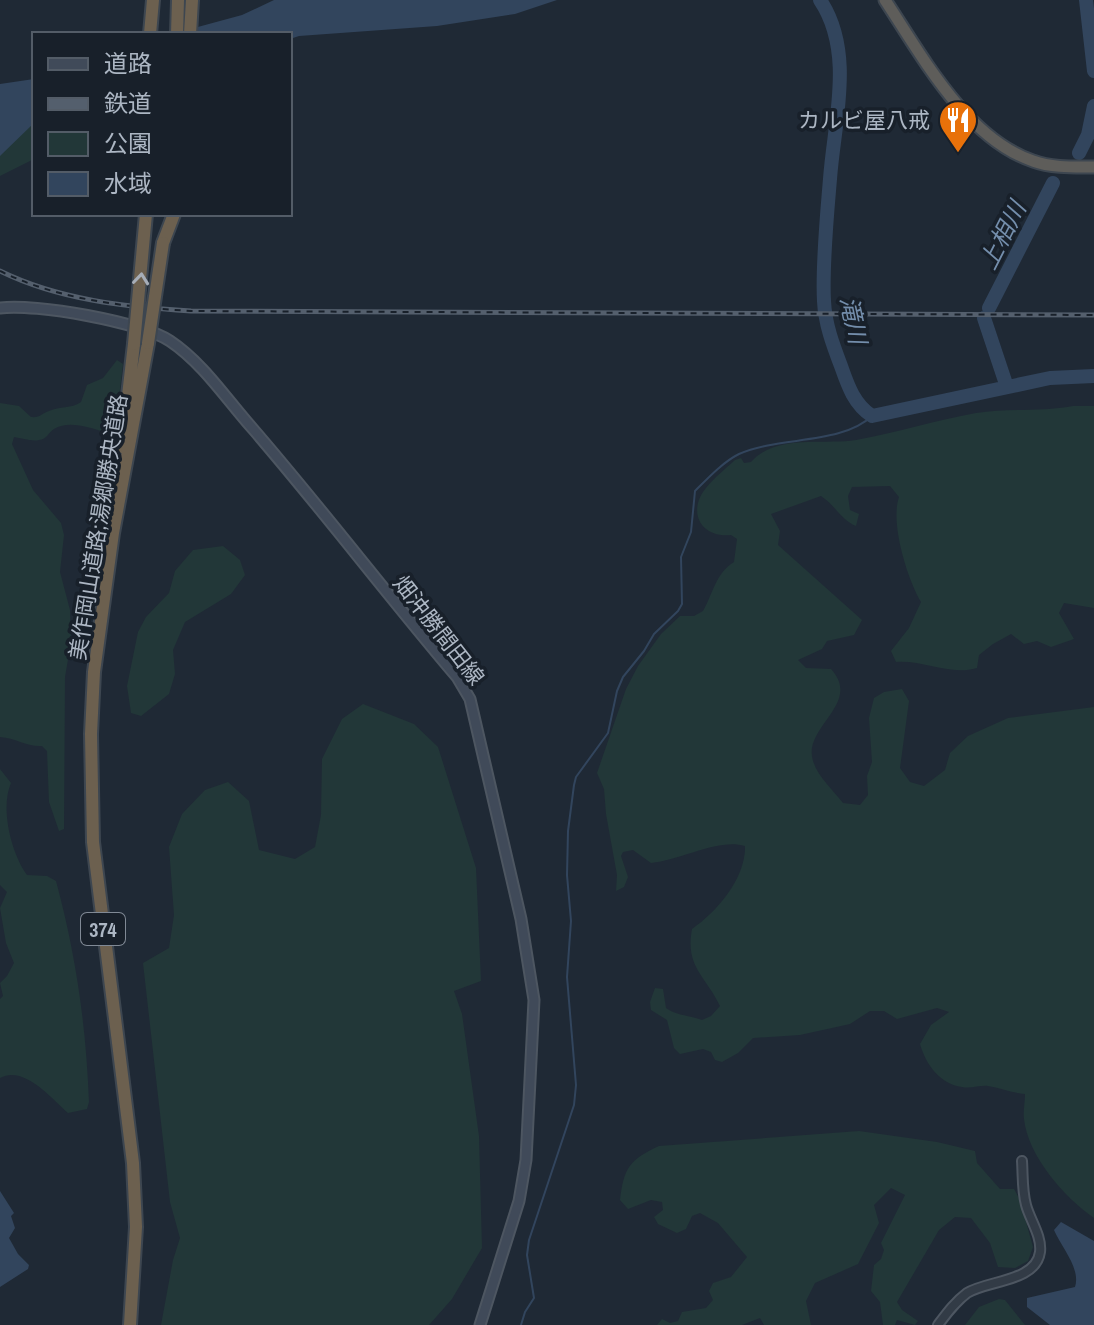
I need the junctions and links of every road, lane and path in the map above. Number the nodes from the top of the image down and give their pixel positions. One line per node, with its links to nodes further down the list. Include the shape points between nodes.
1 (153, 0): 5 (highway)
2 (178, 0): 6 (highway)
3 (885, 0): 8 (highway, via 943,89 971,120 1033,161)
4 (192, 6): 7 (highway)
5 (150, 30)
6 (177, 32)
7 (190, 32)
8 (1094, 167)
9 (146, 216): 14 (highway, one-way to 9, bridge)
10 (166, 216): 12 (highway, 美作岡山道路;湯郷勝央道路 / 374)
11 (173, 216): 12 (highway)
12 (163, 243): 14 (highway, 美作岡山道路;湯郷勝央道路 / 374, bridge)
13 (0, 308): 17 (main road, 畑沖勝間田線, via 22,306 128,324 147,329 189,355 470,699 521,919 534,1000 526,1160 519,1201)
14 (113, 533): 16 (highway, 美作岡山道路;湯郷勝央道路 / 374, via 94,672 90,784 99,903 133,1163 136,1227)
15 (1022, 1161): 18 (street, via 1026,1208 1039,1241 1036,1263 1022,1275 967,1293)
16 (130, 1325)
17 (480, 1325)
18 (938, 1325)

